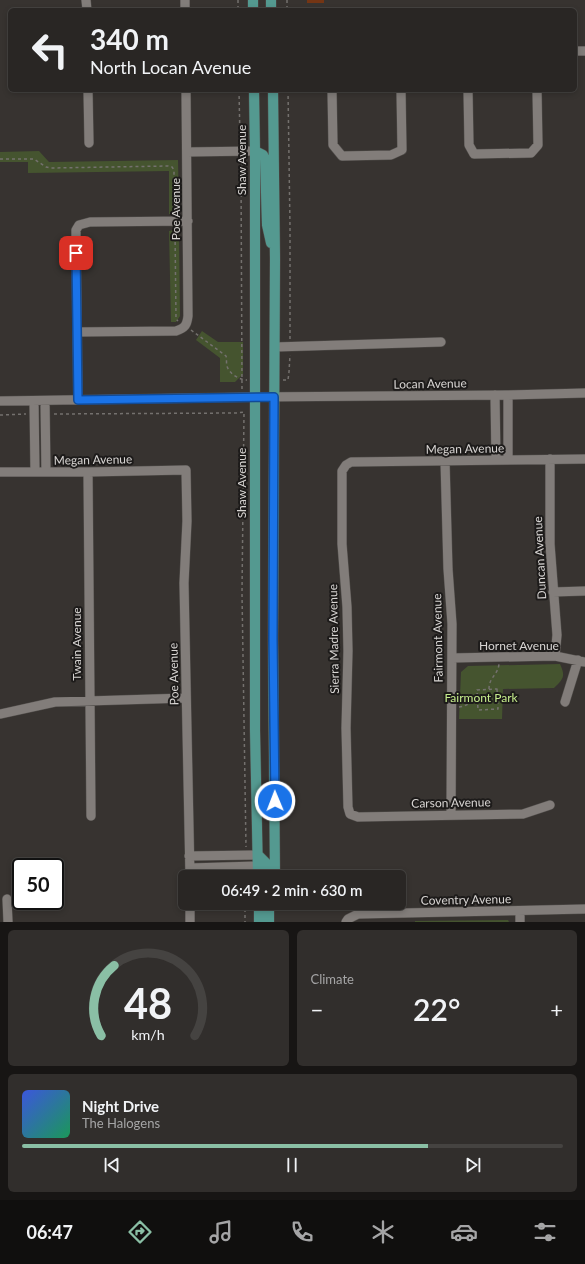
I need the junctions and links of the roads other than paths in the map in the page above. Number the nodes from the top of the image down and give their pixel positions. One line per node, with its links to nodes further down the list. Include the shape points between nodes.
1 (88, 92): 9 (street)
2 (186, 92): 11 (street, Poe Avenue)
3 (254, 92): 10 (main road, Shaw Avenue)
4 (273, 92): 13 (main road)
5 (332, 92): 6 (street, via 333,145 342,156 392,155 402,150)
6 (400, 92)
7 (468, 92): 8 (street, via 469,145 474,154 531,153 538,145)
8 (537, 92)
9 (89, 143)
10 (256, 151): 11 (street); 13 (main road, via 265,159 267,225); 20 (main road, Shaw Avenue)
11 (187, 152): 12 (street, Poe Avenue)
12 (188, 221): 14 (street, Poe Avenue, via 186,327 176,331); 14 (street, via 90,222 79,225 76,230)
13 (275, 259): 16 (main road)
14 (78, 332): 22 (street)
15 (441, 342): 16 (street)
16 (275, 347): 21 (main road)
17 (585, 393): 19 (street, Locan Avenue)
18 (495, 395): 19 (street, Locan Avenue); 21 (street, Locan Avenue); 26 (street)
19 (508, 395): 27 (street)
20 (255, 397): 21 (street, Locan Avenue); 22 (street, Locan Avenue); 52 (main road, Shaw Avenue, via 255,714)
21 (274, 397): 59 (main road)
22 (78, 400): 25 (street, Locan Avenue)
23 (0, 401): 24 (street, Locan Avenue)
24 (34, 401): 25 (street, Locan Avenue); 36 (street)
25 (45, 401): 37 (street)
26 (496, 422): 27 (street); 30 (street)
27 (508, 422): 31 (street)
28 (585, 458): 29 (street, Megan Avenue)
29 (550, 459): 31 (street, Megan Avenue); 40 (street, Duncan Avenue)
30 (496, 460): 31 (street, Megan Avenue); 32 (street, Megan Avenue)
31 (508, 460)
32 (446, 461): 33 (street, Megan Avenue, via 351,462); 42 (street, Fairmont Avenue)
33 (346, 465): 49 (street, Sierra Madre Avenue, via 342,471 342,544 347,607 346,728)
34 (186, 470): 38 (street, Megan Avenue); 44 (street, Poe Avenue)
35 (0, 472): 36 (street, Megan Avenue)
36 (35, 472): 37 (street, Megan Avenue)
37 (46, 472): 38 (street, Megan Avenue)
38 (88, 472): 45 (street, Twain Avenue)
39 (585, 591): 40 (street)
40 (553, 592): 41 (street, Duncan Avenue)
41 (555, 656): 42 (street, Hornet Avenue); 43 (street, Hornet Avenue)
42 (452, 658): 50 (street, Fairmont Avenue)
43 (582, 661): 46 (street)
44 (186, 698): 45 (street); 53 (street, Poe Avenue)
45 (90, 701): 47 (street, via 55,702); 51 (street, Twain Avenue)
46 (565, 702)
47 (0, 714)
48 (550, 805): 50 (street, Carson Avenue, via 523,814)
49 (350, 814): 50 (street, Carson Avenue, via 358,817)
50 (451, 815)
51 (91, 816)
52 (258, 855): 53 (street); 54 (main road, Shaw Avenue); 58 (main road, via 264,860)
53 (189, 856): 55 (street, Poe Avenue)
54 (258, 866): 56 (street); 57 (main road, Shaw Avenue)
55 (190, 870)
56 (213, 870)
57 (258, 870)
58 (267, 870)
59 (275, 870)
60 (7, 899): 68 (street)
61 (585, 909): 66 (street, Coventry Avenue)
62 (190, 910): 69 (street)
63 (259, 910): 70 (main road)
64 (269, 910): 71 (main road)
65 (276, 910): 72 (main road)
66 (520, 911): 67 (street, Coventry Avenue, via 358,914); 73 (street)
67 (347, 920)
68 (8, 922)
69 (190, 922)
70 (259, 922)
71 (269, 922)
72 (276, 922)
73 (520, 922)

